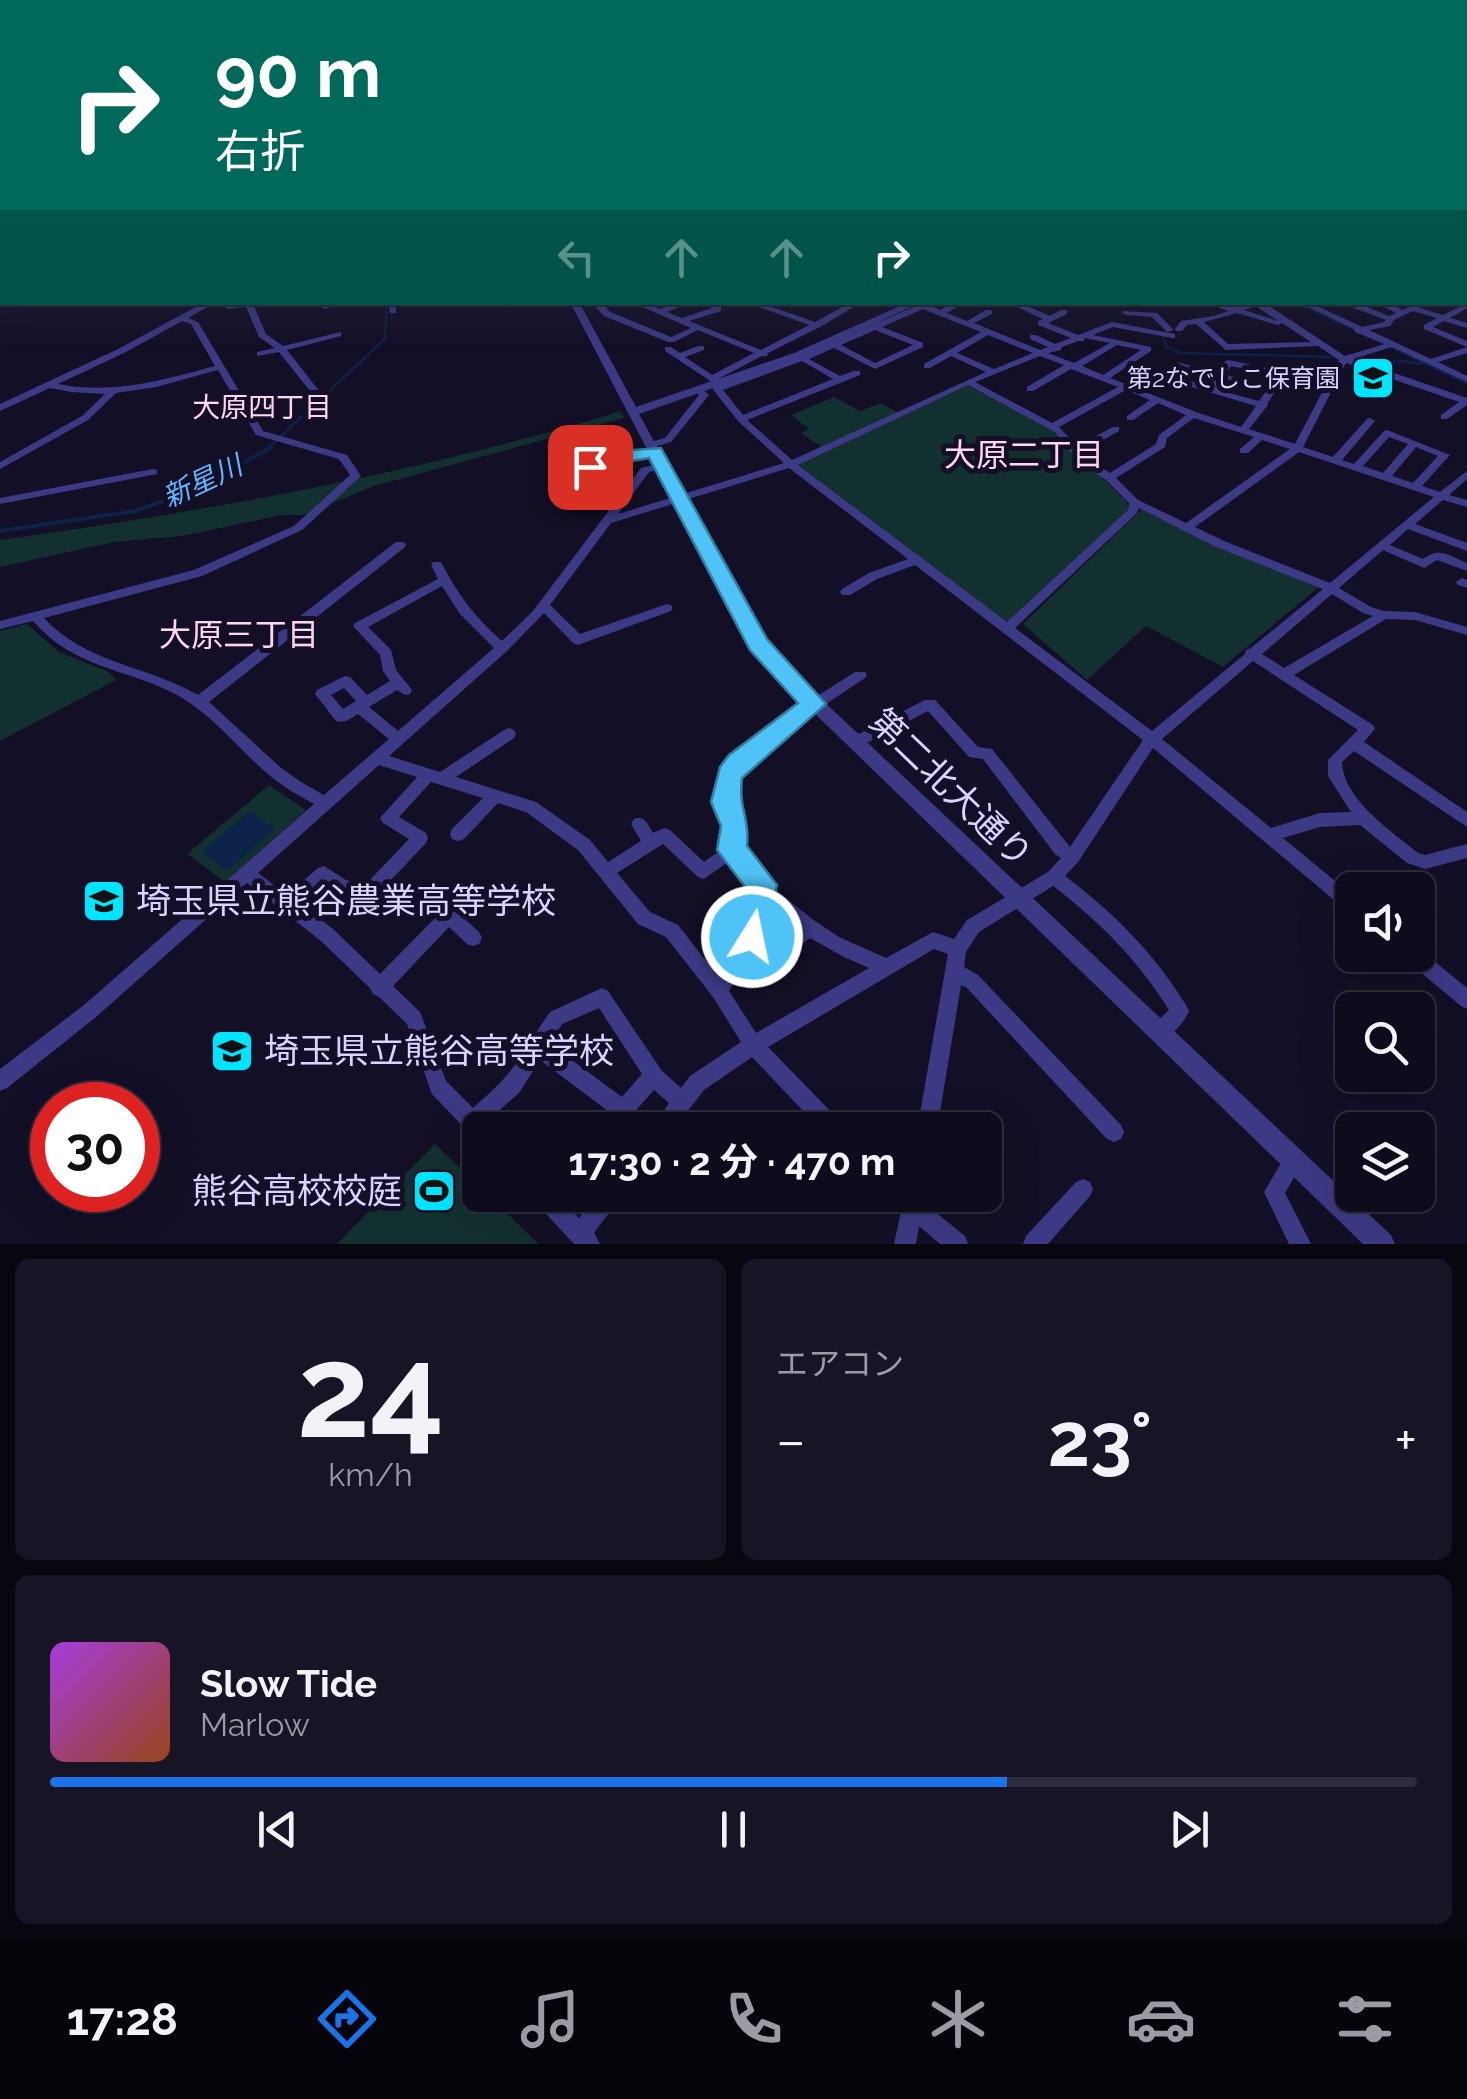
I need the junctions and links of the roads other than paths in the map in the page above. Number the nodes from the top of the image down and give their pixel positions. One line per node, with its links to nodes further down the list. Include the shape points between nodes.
1 (203, 305): 30 (street)
2 (249, 305): 57 (street, via 262,335)
3 (576, 305): 96 (street, 第二北大通り)
4 (599, 305): 43 (street, via 672,340)
5 (642, 305): 23 (street)
6 (680, 305): 23 (street)
7 (712, 305): 36 (street, via 718,309)
8 (758, 305): 39 (street)
9 (853, 305): 39 (street)
10 (915, 305): 41 (street)
11 (920, 305): 28 (street)
12 (955, 305): 28 (street)
13 (1017, 305): 31 (street)
14 (1216, 305): 26 (street)
15 (1252, 305): 26 (street)
16 (1260, 305): 40 (street)
17 (1308, 305): 45 (street)
18 (1386, 305): 27 (street)
19 (1421, 305): 27 (street)
20 (1425, 305): 33 (street)
21 (1467, 305): 33 (street)
22 (1357, 306): 34 (street)
23 (659, 312): 36 (street)
24 (990, 312): 38 (street)
25 (1064, 312): 31 (street)
26 (1236, 312): 35 (street); 37 (street)
27 (1404, 312): 34 (street)
28 (940, 313): 38 (street)
29 (1126, 313): 47 (street, via 1154,315)
30 (183, 318): 72 (street, via 194,322); 81 (street)
31 (1048, 318): 50 (street, via 1042,323)
32 (1349, 318): 44 (street)
33 (1445, 318): 42 (street); 56 (street, via 1427,327)
34 (1390, 319): 44 (street)
35 (1270, 320): 40 (street); 54 (street, via 1253,330)
36 (681, 321): 43 (street)
37 (1198, 321): 47 (street); 54 (street, via 1226,347)
38 (966, 324): 46 (street)
39 (817, 325): 63 (street)
40 (1285, 325): 52 (street)
41 (873, 326): 51 (street); 51 (street, via 920,345 875,366)
42 (1467, 326)
43 (698, 328): 63 (street)
44 (1374, 328): 45 (street)
45 (1358, 330): 55 (street)
46 (988, 332): 61 (street); 64 (street)
47 (1174, 332): 50 (street, via 1112,324)
48 (338, 334): 57 (street)
49 (1032, 337): 59 (street)
50 (1084, 338): 53 (street); 59 (street)
51 (833, 344): 66 (street)
52 (1316, 344): 54 (street); 67 (street)
53 (1113, 345): 71 (street); 77 (street, via 1148,350)
54 (1268, 346)
55 (1387, 346): 67 (street); 68 (street)
56 (1467, 347): 68 (street)
57 (281, 348): 62 (street); 89 (street)
58 (701, 348): 65 (street)
59 (1058, 348): 64 (street)
60 (668, 349): 65 (street)
61 (950, 353): 70 (street); 73 (street)
62 (260, 354)
63 (764, 354): 75 (street)
64 (1042, 354): 71 (street); 73 (street)
65 (680, 356): 75 (street, via 712,378)
66 (800, 357): 75 (street); 79 (street); 82 (street)
67 (1344, 359): 84 (street); 107 (street)
68 (1428, 362): 78 (street)
69 (1176, 364): 76 (street)
70 (927, 366)
71 (1072, 366): 77 (street); 94 (street)
72 (220, 367): 88 (street); 142 (street, via 259,433 342,457 356,476 298,528 198,573)
73 (994, 372): 80 (street)
74 (857, 373): 79 (street)
75 (730, 376): 82 (street)
76 (1222, 376): 83 (street); 83 (street, via 1228,363 1284,374); 87 (street)
77 (1102, 379): 86 (street)
78 (1467, 379)
79 (840, 380): 100 (street)
80 (968, 382): 94 (street); 114 (street)
81 (49, 385): 88 (street); 95 (street)
82 (715, 387): 85 (street); 100 (street)
83 (1272, 389): 93 (street)
84 (1434, 389): 91 (street); 92 (street)
85 (700, 390): 96 (street); 112 (street, via 704,395)
86 (1129, 390): 87 (street, via 1154,373); 90 (street); 102 (street)
87 (1214, 391): 93 (street)
88 (112, 392): 115 (street, via 85,418)
89 (319, 398)
90 (1156, 400): 97 (street); 99 (street)
91 (1420, 401)
92 (1467, 402): 98 (street)
93 (1263, 405): 104 (street)
94 (1008, 406): 102 (street)
95 (0, 408)
96 (633, 412): 112 (street, 第二北大通り)
97 (1193, 414): 104 (street); 121 (street, via 1161,445)
98 (1444, 417)
99 (1130, 418)
100 (741, 420): 114 (street)
101 (1370, 421): 113 (street)
102 (1052, 428): 109 (street)
103 (1116, 429): 109 (street)
104 (1243, 431): 105 (street)
105 (1260, 437): 107 (street); 110 (street)
106 (1414, 444): 117 (street, via 1388,434); 120 (street); 122 (street, via 1445,455)
107 (1298, 448): 113 (street); 130 (street)
108 (622, 451): 111 (street, via 596,437); 112 (street); 116 (street)
109 (1076, 451): 121 (street)
110 (1244, 451)
111 (561, 452)
112 (656, 454): 124 (street, 第二北大通り); 128 (street)
113 (1335, 460): 117 (street)
114 (792, 464): 124 (street); 134 (street)
115 (0, 466)
116 (590, 467)
117 (1356, 468): 120 (street)
118 (154, 472): 125 (street)
119 (1467, 474): 123 (street)
120 (1385, 477): 122 (street)
121 (1110, 478): 126 (street)
122 (1415, 487): 123 (street)
123 (1442, 496): 127 (street); 129 (street)
124 (679, 498): 128 (street); 152 (street, 第二北大通り, via 759,644)
125 (0, 500)
126 (1134, 502): 130 (street); 145 (street, via 1133,512)
127 (1467, 504)
128 (609, 520): 140 (street)
129 (1406, 524): 132 (street); 133 (street)
130 (1187, 528): 138 (street)
131 (400, 545): 151 (street)
132 (1381, 545): 136 (street, via 1424,564 1436,554); 138 (street)
133 (1467, 547)
134 (916, 560): 139 (street); 145 (street)
135 (437, 565): 137 (street)
136 (1467, 567)
137 (444, 582): 147 (street, via 475,625); 155 (street, via 359,626 386,653 402,686 362,704)
138 (1328, 587): 143 (street); 148 (street)
139 (846, 592)
140 (543, 605): 141 (street, via 578,640); 147 (street)
141 (667, 608)
142 (36, 616): 144 (street); 151 (street, via 64,646)
143 (1384, 616): 146 (street, via 1415,616); 149 (street)
144 (0, 625)
145 (1008, 628): 154 (street)
146 (1467, 631)
147 (502, 648): 155 (street)
148 (1251, 653): 149 (street); 154 (street)
149 (1285, 674): 156 (street, via 1368,730)
150 (860, 676): 152 (street)
151 (199, 702): 161 (street, via 286,780)
152 (814, 704): 157 (street, 第二北大通り); 168 (street, via 729,775 725,802 735,826)
153 (509, 734): 159 (street)
154 (1152, 739): 166 (street); 170 (street)
155 (400, 740): 158 (street)
156 (1354, 742): 162 (street, via 1336,760 1334,776); 163 (street)
157 (854, 743): 170 (street, via 930,704 974,753 987,753); 177 (street, 第二北大通り)
158 (378, 759): 159 (street); 161 (street)
159 (433, 778): 160 (street); 178 (street, via 388,818 420,838 369,892 324,873)
160 (495, 796): 165 (street); 171 (street, via 530,807 584,844)
161 (326, 804): 172 (street)
162 (1363, 818): 166 (street, via 1320,820); 169 (street, via 1425,862)
163 (1467, 820)
164 (639, 824): 167 (street)
165 (458, 834)
166 (1268, 836): 175 (street)
167 (651, 843): 168 (street, via 664,834 704,872); 171 (street)
168 (732, 850): 174 (street)
169 (1467, 851)
170 (1072, 857): 173 (street)
171 (608, 870): 188 (street, via 644,918 672,931)
172 (247, 874): 178 (street); 194 (street)
173 (1054, 877): 177 (street); 190 (street, via 1096,908 1153,966 1180,1011)
174 (761, 887): 180 (street); 182 (street)
175 (1335, 891)
176 (433, 900): 179 (street)
177 (1020, 901): 183 (street, via 974,926); 190 (street, 第二北大通り)
178 (287, 905): 187 (street)
179 (448, 914): 181 (street); 187 (street)
180 (808, 930): 182 (street, via 772,958); 184 (street)
181 (473, 938)
182 (748, 943): 188 (street)
183 (958, 949): 184 (street, via 932,940); 185 (street)
184 (887, 967): 192 (street)
185 (956, 972): 200 (street); 201 (street, via 972,980)
186 (1433, 972): 189 (street)
187 (379, 988): 196 (street, via 414,1018 439,1087)
188 (719, 991): 192 (street)
189 (1467, 1000)
190 (1159, 1033): 202 (street, 第二北大通り)
191 (536, 1045): 193 (street, via 622,1110); 193 (street, via 556,1018 602,998); 197 (street)
192 (753, 1045): 195 (street, via 698,1083); 199 (street)
193 (653, 1076): 195 (street)
194 (0, 1081)
195 (683, 1102): 198 (street)
196 (463, 1112)
197 (489, 1112)
198 (675, 1112)
199 (818, 1112)
200 (930, 1112)
201 (1114, 1132)
202 (1294, 1160): 212 (street, via 1274,1192); 213 (street, 第二北大通り)
203 (1084, 1189): 211 (street)
204 (558, 1212): 208 (street)
205 (600, 1212): 208 (street)
206 (908, 1212): 209 (street)
207 (922, 1212): 210 (street)
208 (584, 1239)
209 (905, 1244)
210 (957, 1244)
211 (1034, 1244)
212 (1300, 1244)
213 (1382, 1244)

